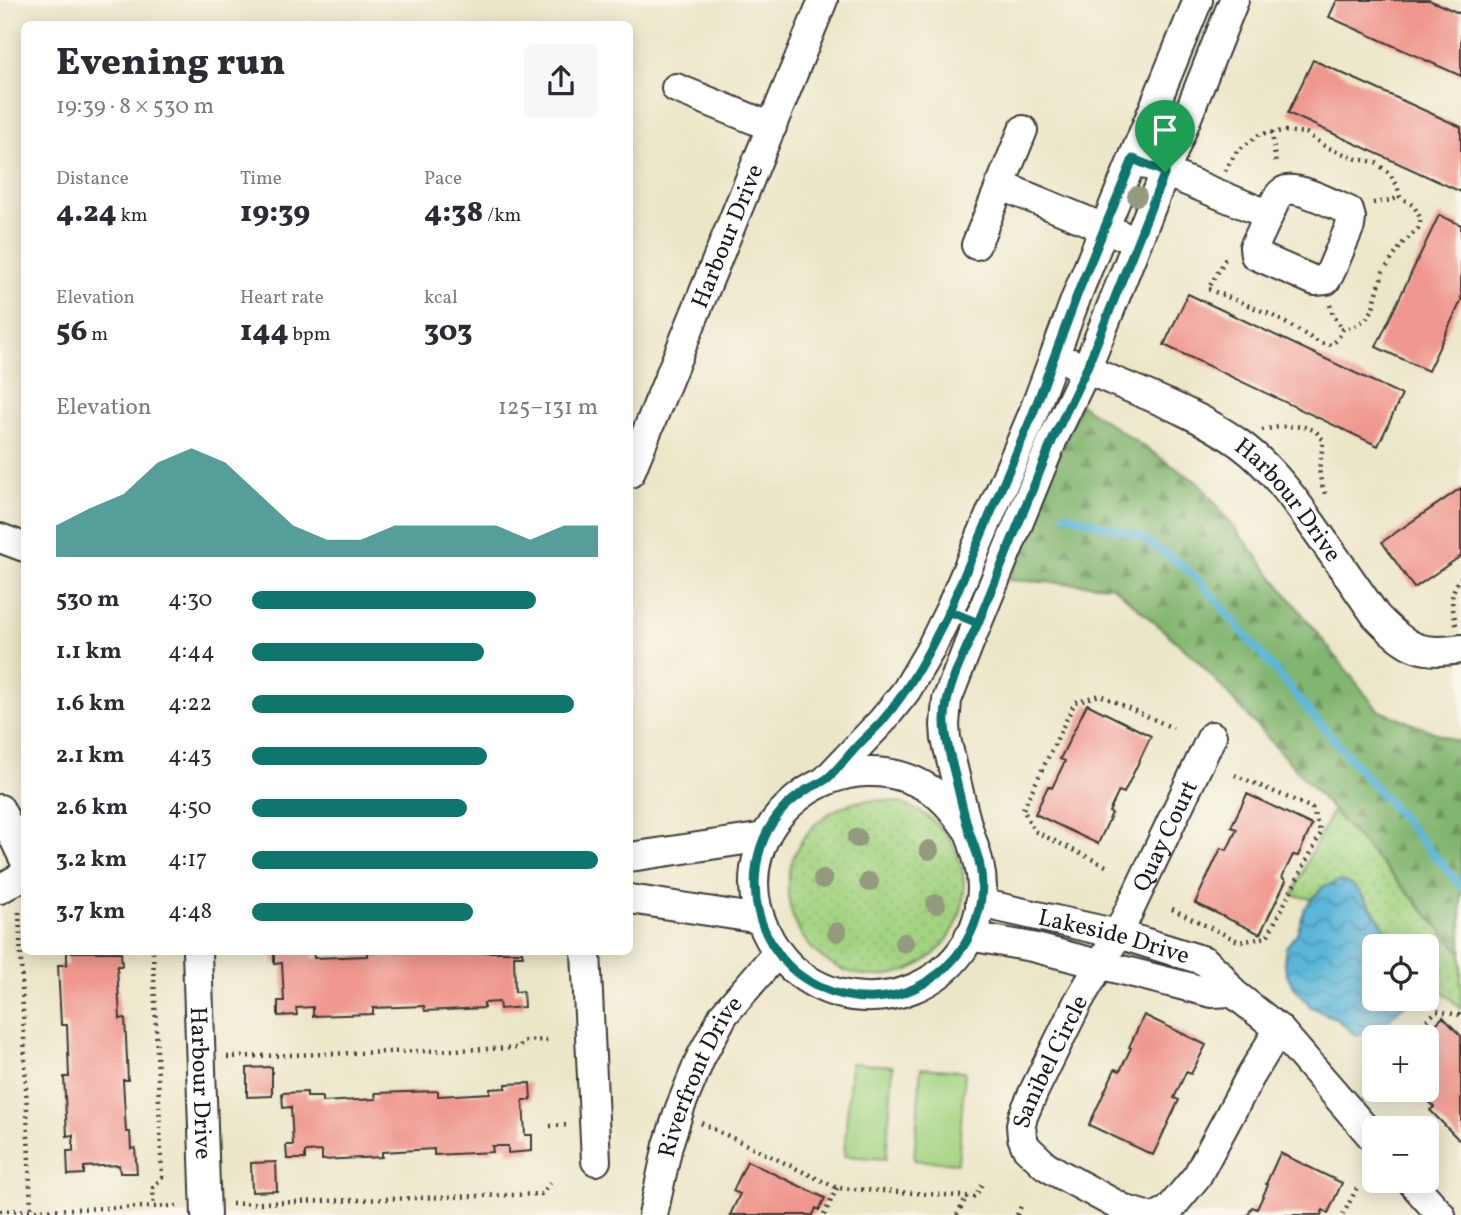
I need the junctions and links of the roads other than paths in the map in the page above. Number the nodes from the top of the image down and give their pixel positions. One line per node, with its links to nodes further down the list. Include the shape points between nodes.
1 (823, 0): 5 (street, Harbour Drive)
2 (1198, 0): 7 (street)
3 (1234, 0): 8 (street)
4 (676, 88): 5 (street)
5 (772, 127): 16 (street, Harbour Drive)
6 (1023, 130): 9 (street)
7 (1133, 159): 8 (street); 11 (street)
8 (1165, 172): 10 (street); 12 (street)
9 (1000, 185): 11 (street); 13 (street)
10 (1269, 215): 10 (street, via 1254,247 1255,255 1315,281 1326,280 1350,226 1349,211 1290,189 1278,197)
11 (1104, 228): 12 (street); 14 (street)
12 (1137, 242): 15 (street)
13 (976, 245)
14 (1054, 355): 15 (street, Harbour Drive); 19 (street)
15 (1086, 370): 20 (street); 21 (street, Harbour Drive, via 1187,412 1236,441 1277,477 1391,632 1423,650)
16 (633, 466)
17 (0, 538): 18 (street)
18 (21, 546)
19 (949, 611): 20 (street); 23 (street, via 906,691)
20 (978, 623): 25 (street, via 945,710 946,739)
21 (1460, 649)
22 (1212, 736): 34 (street, Quay Court)
23 (827, 779): 25 (street, via 873,772 918,783 955,811); 26 (street, via 786,806)
24 (0, 809): 27 (street)
25 (970, 832): 32 (street, via 981,867)
26 (765, 837): 28 (street); 33 (street, via 755,873)
27 (21, 853)
28 (633, 857)
29 (21, 877): 30 (street)
30 (0, 889)
31 (633, 899): 33 (street)
32 (980, 903): 34 (street, Lakeside Drive); 35 (street)
33 (760, 919): 36 (street)
34 (1118, 934): 39 (street, Sanibel Circle); 40 (street, Lakeside Drive, via 1205,961)
35 (969, 936): 36 (street, via 938,975 897,995 875,998 826,990); 39 (street, Lakeside Drive)
36 (777, 953): 46 (street, Riverfront Drive, via 724,1014 701,1057 680,1108)
37 (197, 955): 45 (street, Harbour Drive)
38 (586, 955): 43 (street)
39 (1100, 964): 40 (street, Lakeside Drive, via 1212,993); 47 (street, Sanibel Circle, via 1028,1104 1022,1137 1026,1147 1058,1173)
40 (1232, 992): 41 (street, Lakeside Drive)
41 (1279, 1029): 42 (street, Lakeside Drive); 48 (street, via 1197,1176 1169,1210)
42 (1362, 1125)
43 (596, 1161)
44 (1422, 1193): 49 (street)
45 (206, 1210)
46 (653, 1215)
47 (1143, 1215)
48 (1158, 1215)
49 (1441, 1215)

